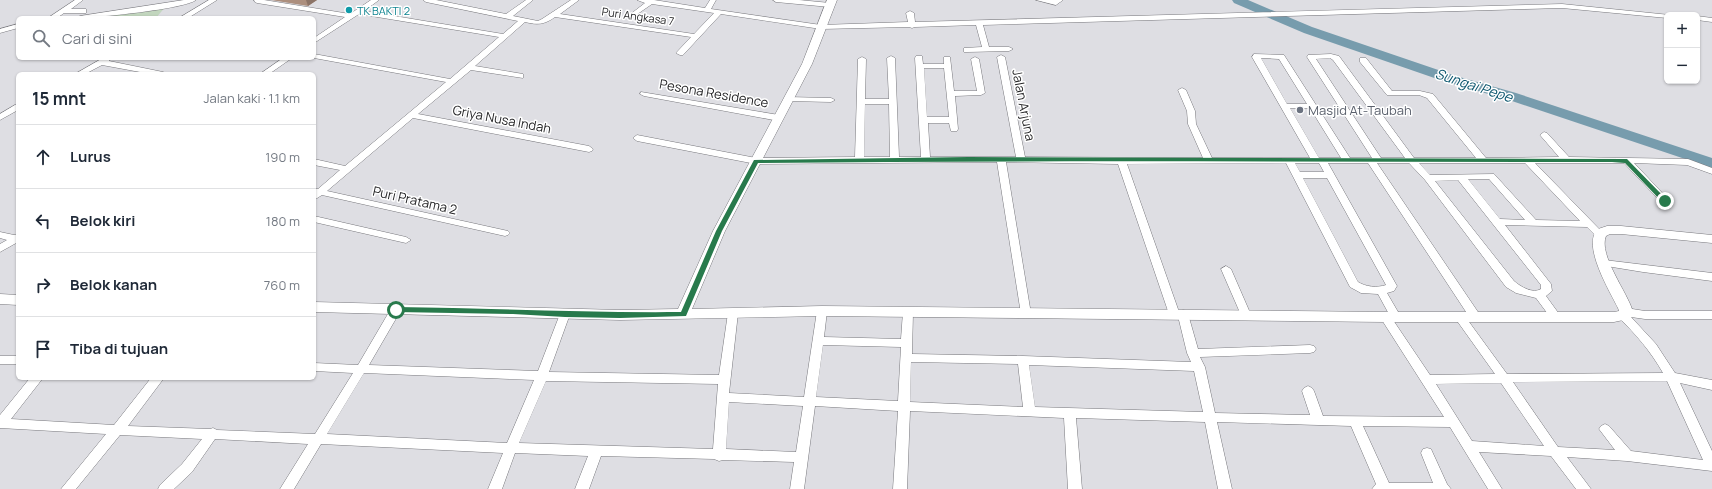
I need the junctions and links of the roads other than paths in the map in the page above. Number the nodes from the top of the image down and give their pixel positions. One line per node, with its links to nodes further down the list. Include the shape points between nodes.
1 (80, 0): 16 (street)
2 (193, 0): 22 (street, via 171,5)
3 (214, 0): 25 (street)
4 (376, 0): 18 (street)
5 (426, 0): 28 (street)
6 (530, 0): 28 (street)
7 (576, 0): 23 (street)
8 (640, 0): 13 (street)
9 (713, 0): 17 (street)
10 (776, 0): 14 (street)
11 (1039, 0): 15 (street)
12 (257, 1): 26 (street)
13 (650, 2): 17 (street); 20 (street)
14 (831, 3): 37 (main road)
15 (1058, 9): 27 (street, via 1272,15 1562,6); 32 (street)
16 (64, 10): 22 (street); 24 (street)
17 (707, 10): 19 (street)
18 (358, 12): 26 (street); 39 (street)
19 (719, 12): 37 (street); 40 (street)
20 (636, 13)
21 (910, 13): 36 (street)
22 (82, 14)
23 (554, 15): 30 (street, via 542,23); 40 (street, Puri Angkasa 7)
24 (55, 16)
25 (186, 16)
26 (351, 16): 41 (street)
27 (1664, 16)
28 (507, 18): 30 (street)
29 (1700, 18): 31 (street)
30 (522, 20): 39 (street)
31 (1712, 20)
32 (979, 24): 36 (street); 44 (street)
33 (0, 26): 34 (street)
34 (16, 26)
35 (16, 26): 38 (street)
36 (912, 26): 37 (street)
37 (820, 27): 63 (main road, via 807,64)
38 (0, 31)
39 (504, 36): 54 (street)
40 (696, 36): 45 (street)
41 (316, 40)
42 (1009, 49): 44 (street)
43 (967, 50): 44 (street)
44 (986, 50)
45 (680, 53)
46 (316, 56): 59 (street)
47 (1001, 57): 81 (street, Jalan Arjuna)
48 (891, 58): 66 (street)
49 (862, 59): 65 (street)
50 (975, 59): 62 (street, via 981,93)
51 (105, 60): 55 (street); 56 (street)
52 (285, 60): 57 (street)
53 (1364, 60): 88 (street, via 1390,93 1420,93 1430,96)
54 (469, 68): 58 (street); 59 (street)
55 (83, 72)
56 (155, 72)
57 (267, 72)
58 (520, 76)
59 (451, 81): 70 (street)
60 (1182, 90): 83 (street, via 1191,111 1191,122)
61 (644, 94): 72 (street, Pesona Residence)
62 (952, 94): 73 (street, via 954,124); 73 (street, via 948,62 920,62)
63 (789, 99): 64 (street); 72 (main road)
64 (831, 100)
65 (861, 101): 66 (street); 77 (street)
66 (892, 102): 78 (street)
67 (1284, 106): 68 (street); 68 (street, via 1256,57 1282,58); 85 (street)
68 (1312, 106): 86 (street)
69 (16, 108): 71 (street)
70 (411, 115): 76 (street, Griya Nusa Indah); 95 (street)
71 (0, 117)
72 (779, 118): 91 (main road)
73 (923, 120): 79 (street)
74 (1544, 135): 90 (street)
75 (637, 138): 91 (street)
76 (589, 149)
77 (859, 159): 78 (street); 91 (street)
78 (895, 159): 79 (street)
79 (926, 159): 80 (street)
80 (1001, 159): 81 (street); 128 (street)
81 (1021, 159): 82 (street)
82 (1122, 160): 83 (street); 129 (street)
83 (1208, 160): 84 (street)
84 (1288, 160): 85 (street); 97 (street)
85 (1319, 160): 86 (street); 98 (street)
86 (1347, 160): 92 (street)
87 (1411, 160): 88 (street); 92 (street); 92 (street, via 1336,58 1311,57); 100 (street)
88 (1483, 160): 89 (street)
89 (1527, 160): 90 (street); 106 (street)
90 (1566, 160): 93 (street)
91 (756, 161): 127 (main road, via 719,231)
92 (1375, 161): 135 (street)
93 (1627, 161): 96 (street, via 1688,162); 102 (street)
94 (316, 162): 95 (street)
95 (346, 169): 101 (street)
96 (1712, 171)
97 (1296, 175): 98 (street); 117 (street, via 1354,284 1361,289)
98 (1330, 175): 117 (street, via 1392,286)
99 (1461, 177): 100 (street); 104 (street); 105 (street, via 1491,176)
100 (1428, 178): 118 (street, via 1510,284 1522,292)
101 (316, 193): 107 (street, Puri Pratama 2)
102 (1665, 201)
103 (316, 219): 112 (street)
104 (1497, 222): 105 (street); 118 (street, via 1546,284 1547,291)
105 (1533, 222): 106 (street)
106 (1595, 229): 111 (main road); 114 (main road)
107 (505, 233)
108 (0, 235): 109 (street)
109 (16, 238)
110 (16, 239): 113 (street)
111 (1712, 239)
112 (406, 240)
113 (0, 249)
114 (1604, 263): 116 (street); 130 (main road)
115 (1226, 269): 131 (street)
116 (1712, 277)
117 (1381, 291): 133 (street)
118 (1539, 295): 136 (street)
119 (0, 299): 120 (main road)
120 (16, 300)
121 (316, 307): 122 (main road)
122 (396, 310): 126 (main road); 147 (street)
123 (822, 311): 124 (main road); 125 (main road); 137 (street)
124 (908, 312): 128 (main road); 138 (street)
125 (734, 313): 127 (main road); 153 (street)
126 (565, 314): 127 (main road); 148 (street)
127 (683, 314)
128 (1026, 314): 129 (main road)
129 (1178, 314): 131 (main road); 140 (street)
130 (1624, 314): 132 (street); 136 (main road, via 1614,317); 150 (street, via 1665,365)
131 (1246, 315): 133 (main road)
132 (1712, 315)
133 (1391, 317): 134 (main road); 154 (street)
134 (1460, 318): 135 (main road); 149 (street)
135 (1476, 318): 136 (main road)
136 (1557, 318)
137 (818, 341): 138 (street); 158 (street)
138 (906, 343): 141 (street)
139 (1310, 349): 140 (street)
140 (1194, 352): 146 (street)
141 (906, 358): 144 (street); 159 (street)
142 (0, 360): 143 (street)
143 (16, 360)
144 (1023, 360): 146 (street); 160 (street)
145 (316, 367): 147 (street)
146 (1199, 367): 162 (street)
147 (361, 369): 148 (street); 170 (street)
148 (542, 376): 153 (street); 172 (street)
149 (1504, 378): 150 (street); 154 (street); 175 (street)
150 (1671, 378): 155 (street); 179 (street)
151 (35, 380): 166 (street)
152 (156, 380): 168 (street)
153 (724, 380): 157 (street)
154 (1427, 380): 165 (street)
155 (1712, 385)
156 (1308, 392): 163 (street)
157 (723, 397): 158 (street); 176 (street)
158 (809, 402): 159 (street); 178 (street)
159 (904, 407): 160 (street); 186 (street)
160 (1029, 411): 161 (street)
161 (1070, 413): 162 (street); 187 (street)
162 (1209, 417): 163 (street); 188 (street)
163 (1318, 420): 164 (street)
164 (1355, 421): 165 (street); 190 (street)
165 (1453, 422): 171 (street)
166 (0, 423): 168 (street)
167 (1605, 429): 177 (street)
168 (117, 430): 169 (street); 180 (street)
169 (213, 433): 170 (street); 181 (street, via 187,468)
170 (318, 439): 172 (street); 182 (street)
171 (1468, 446): 175 (street); 192 (street)
172 (511, 448): 173 (street); 183 (street)
173 (596, 452): 176 (street); 184 (street)
174 (1427, 453): 191 (street)
175 (1556, 453): 177 (street); 193 (street)
176 (719, 456): 178 (street)
177 (1627, 456): 179 (street)
178 (802, 457): 185 (street)
179 (1712, 466)
180 (68, 489)
181 (165, 489)
182 (287, 489)
183 (495, 489)
184 (582, 489)
185 (797, 489)
186 (900, 489)
187 (1075, 489)
188 (1225, 489)
189 (1379, 489): 190 (street)
190 (1384, 489): 191 (street)
191 (1443, 489)
192 (1495, 489)
193 (1584, 489)

